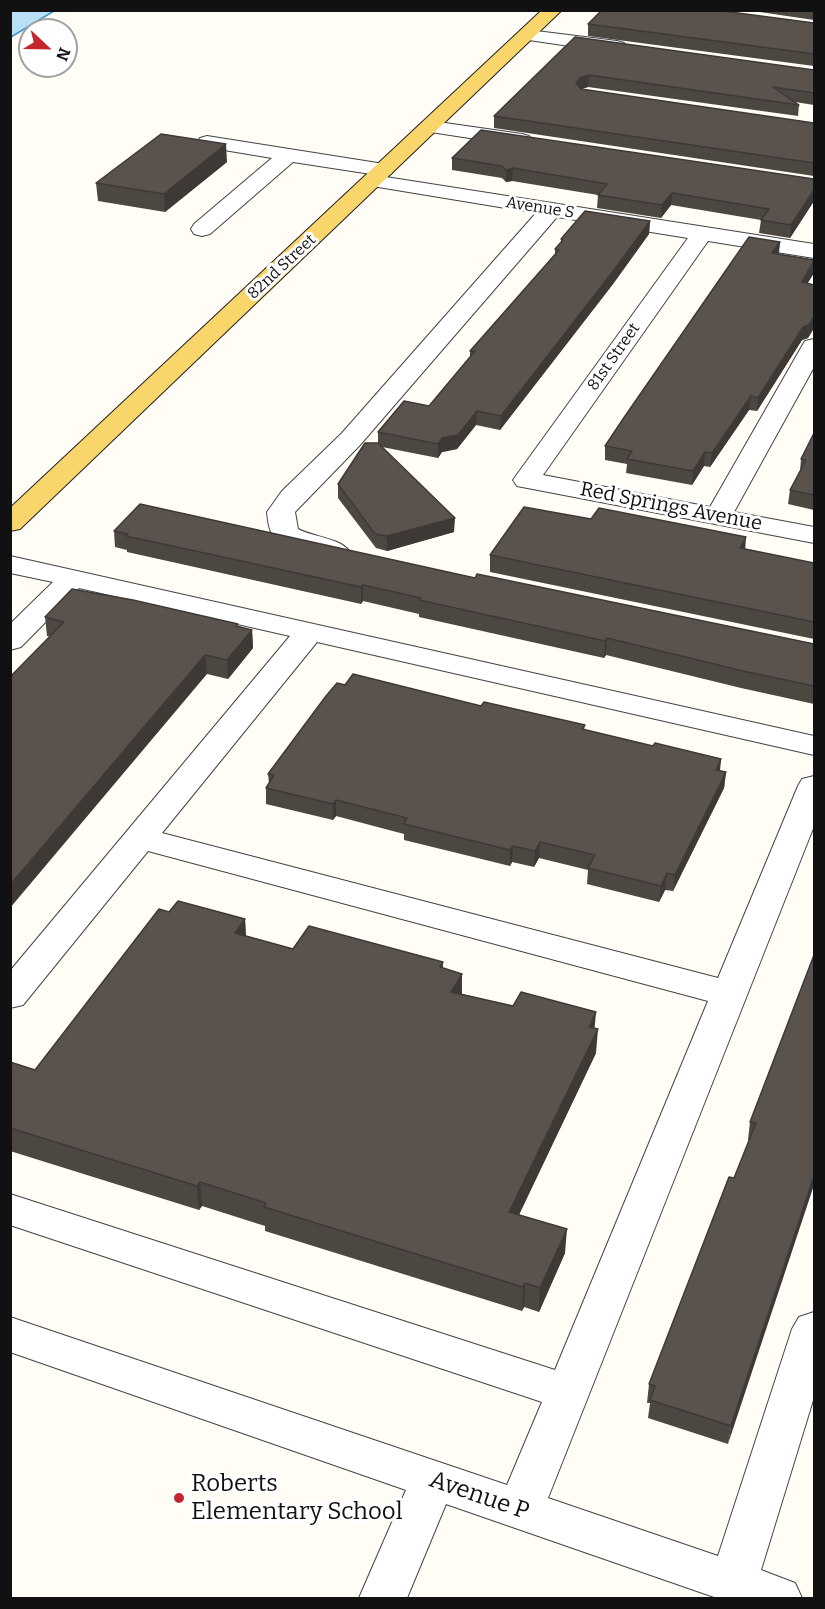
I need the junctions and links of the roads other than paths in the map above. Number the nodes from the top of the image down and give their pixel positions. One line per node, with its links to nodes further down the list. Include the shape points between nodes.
1 (553, 10): 2 (main road, 82nd Street)
2 (528, 35): 3 (street); 4 (main road, 82nd Street)
3 (631, 49)
4 (431, 127): 6 (street); 8 (main road, 82nd Street)
5 (207, 142): 7 (street, Avenue S)
6 (536, 142)
7 (288, 155): 8 (street, Avenue S); 10 (street)
8 (379, 176): 9 (street, Avenue S); 16 (main road, 82nd Street)
9 (552, 209): 11 (street, Avenue S); 18 (street, via 351,439 281,512 287,534 299,541)
10 (202, 229)
11 (702, 233): 12 (street, Avenue S); 14 (street, 81st Street)
12 (814, 251)
13 (814, 346): 15 (street)
14 (526, 480): 15 (street, Red Springs Avenue)
15 (718, 516): 17 (street, Red Springs Avenue)
16 (10, 523)
17 (814, 534)
18 (362, 556)
19 (10, 564): 20 (street)
20 (73, 578): 21 (street); 22 (street)
21 (310, 631): 23 (street); 25 (street)
22 (10, 642)
23 (814, 745)
24 (814, 786): 26 (street)
25 (140, 838): 26 (street); 27 (street)
26 (730, 993): 31 (street)
27 (10, 996)
28 (10, 1209): 31 (street)
29 (814, 1329): 34 (street)
30 (10, 1334): 32 (street, Avenue P)
31 (568, 1392): 33 (street)
32 (433, 1480): 33 (street, Avenue P); 35 (street)
33 (520, 1510): 34 (street, Avenue P)
34 (733, 1583): 36 (street, Avenue P)
35 (383, 1599)
36 (778, 1599)

